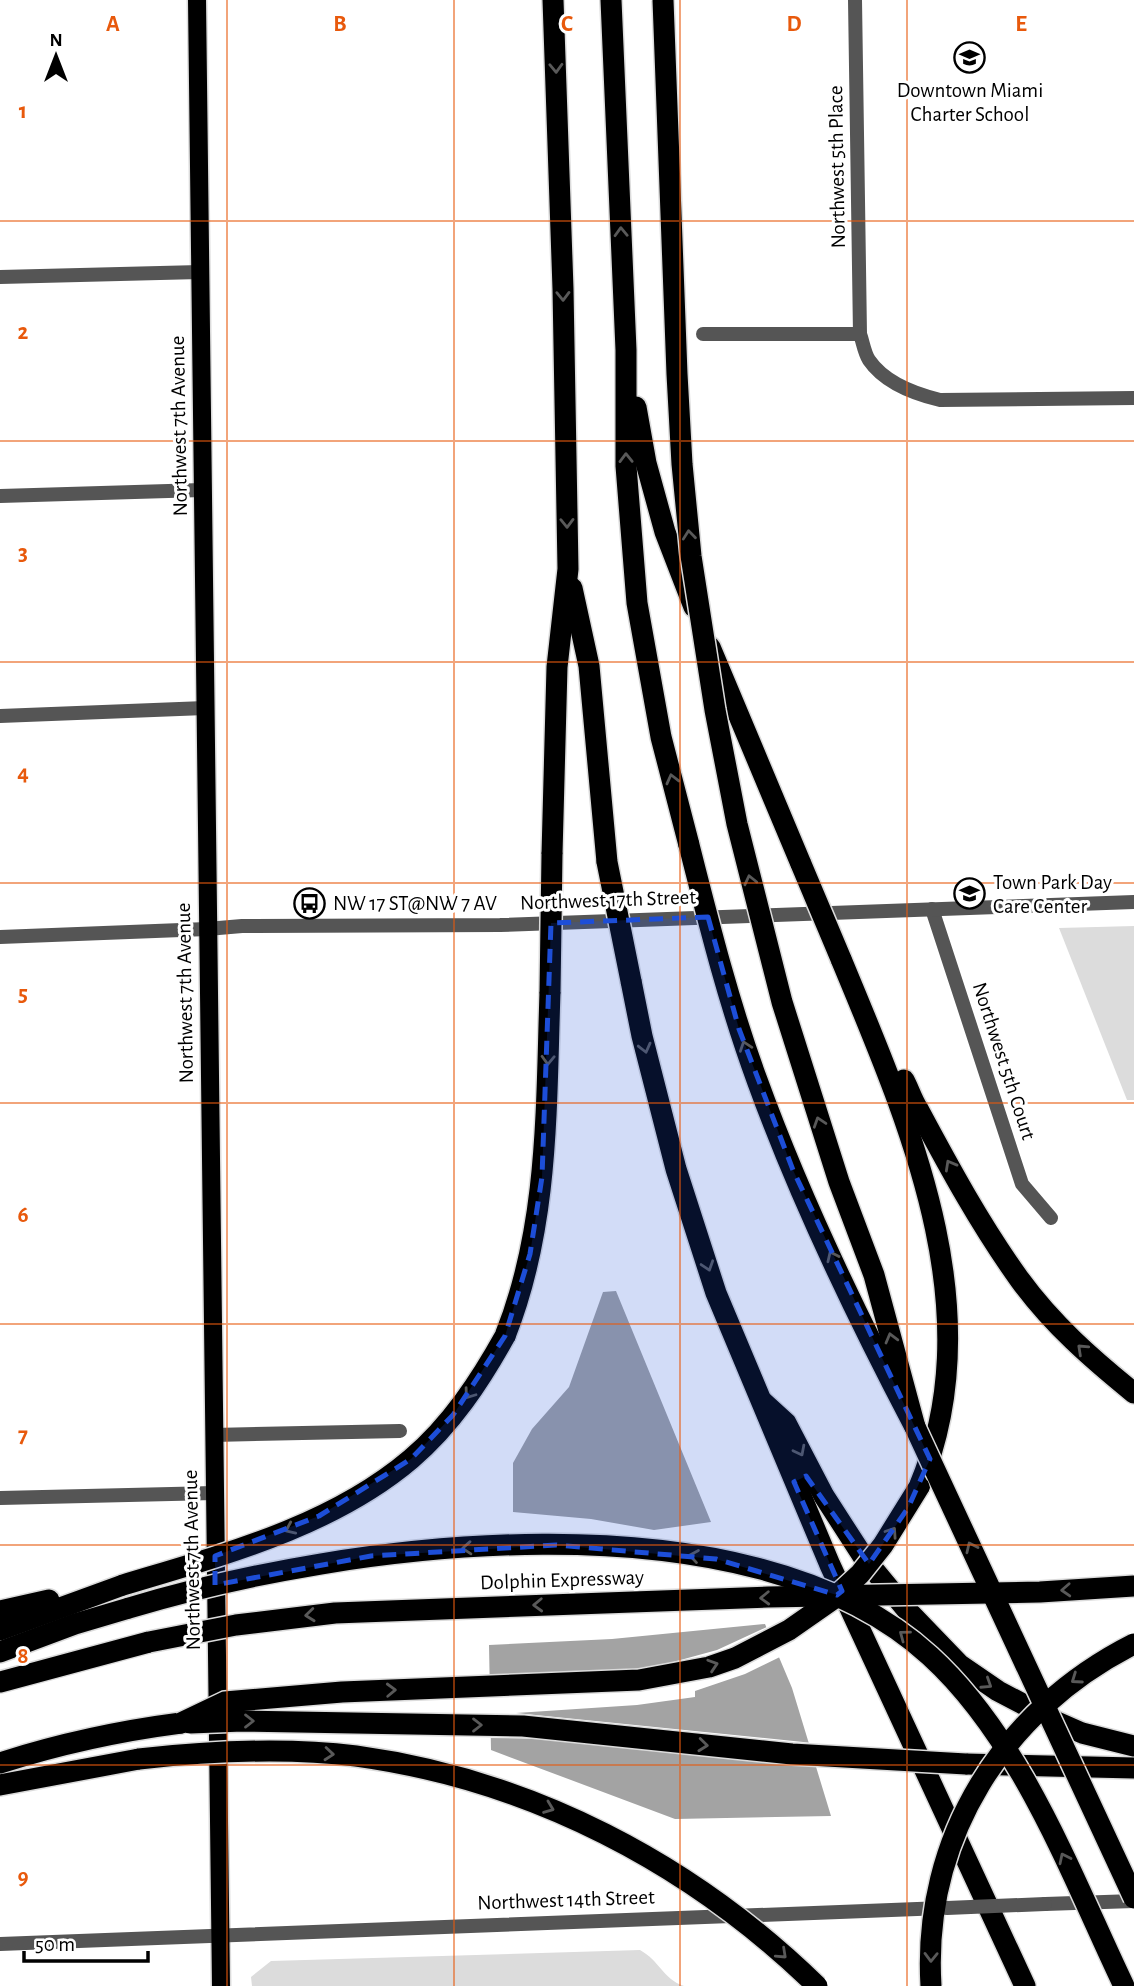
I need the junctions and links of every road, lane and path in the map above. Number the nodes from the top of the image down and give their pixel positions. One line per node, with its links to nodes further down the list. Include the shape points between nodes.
1 (197, 0): 6 (main road, Northwest 7th Avenue)
2 (553, 0): 15 (highway, one-way to 15)
3 (611, 0): 10 (highway, one-way to 3)
4 (663, 0): 26 (highway, one-way to 4, bridge, via 874,1275 819,1123 782,1002 740,837 715,710 682,464)
5 (855, 0): 9 (street, Northwest 5th Place)
6 (200, 272): 7 (street); 13 (main road, Northwest 7th Avenue)
7 (0, 277)
8 (703, 334): 9 (street)
9 (860, 334): 11 (street, Northwest 5th Place, via 876,368 904,388 940,400)
10 (626, 350): 22 (highway, bridge, via 646,463 665,532); 26 (highway, one-way to 10, bridge, via 813,1216 761,1092 689,845 662,737 637,603 626,466)
11 (1134, 398): 12 (street)
12 (1134, 412)
13 (202, 490): 14 (street); 16 (main road, Northwest 7th Avenue)
14 (0, 496)
15 (568, 569): 25 (highway, one-way to 25, bridge, via 589,666 607,862 642,1036 676,1168 716,1293); 31 (highway, one-way to 31, bridge, via 557,667 545,1133 537,1221 518,1303 505,1336 453,1415 411,1459 383,1480 285,1532)
16 (205, 708): 17 (street); 20 (main road, Northwest 7th Avenue)
17 (0, 716)
18 (1134, 902): 19 (street, Northwest 17th Street)
19 (932, 909): 20 (street, Northwest 17th Street, via 500,925); 23 (street, Northwest 5th Court, via 1023,1184)
20 (207, 929): 21 (street, Northwest 17th Street); 28 (main road, Northwest 7th Avenue)
21 (0, 937)
22 (878, 1048): 24 (highway, one-way to 22, via 1083,1350 1020,1280 972,1205 905,1082); 38 (highway, one-way to 22, bridge, via 225,1702 277,1697 673,1676 735,1658 789,1630 860,1574 919,1487 945,1398 948,1355 946,1291 924,1181)
23 (1051, 1218)
24 (1134, 1393)
25 (758, 1399): 39 (highway, one-way to 39, via 786,1423 824,1496 864,1558 960,1665 1057,1722); 49 (highway)
26 (915, 1427): 43 (highway, one-way to 26, bridge)
27 (400, 1431): 28 (street)
28 (214, 1435): 29 (main road, Northwest 7th Avenue)
29 (214, 1493): 30 (street); 44 (main road, Northwest 7th Avenue)
30 (0, 1498)
31 (123, 1585): 33 (highway); 34 (highway)
32 (1134, 1586): 37 (highway, Dolphin Expressway, one-way to 37, bridge, via 335,1613 149,1642)
33 (0, 1611)
34 (0, 1630)
35 (1134, 1643): 48 (highway, one-way to 48, bridge, via 1069,1683 1039,1709 985,1774 959,1825 941,1876 931,1940)
36 (0, 1653): 50 (highway, one-way to 36, bridge, via 1048,1826 990,1726 955,1682 922,1649 870,1611 832,1592 746,1566 595,1546 418,1552 228,1581 75,1624)
37 (0, 1682)
38 (181, 1723): 40 (highway, via 67,1744); 41 (highway, one-way to 41, bridge, via 523,1726 792,1754)
39 (1134, 1746)
40 (0, 1763)
41 (1134, 1768)
42 (0, 1785): 47 (highway, one-way to 47, bridge, via 139,1759 229,1751 355,1756 431,1771 522,1797 608,1833 718,1901)
43 (1134, 1899): 44 (street, Northwest 14th Street, bridge)
44 (219, 1936): 45 (street, Northwest 14th Street); 46 (main road, Northwest 7th Avenue)
45 (0, 1944)
46 (221, 1986)
47 (817, 1986)
48 (931, 1986)
49 (1025, 1986)
50 (1124, 1986)

